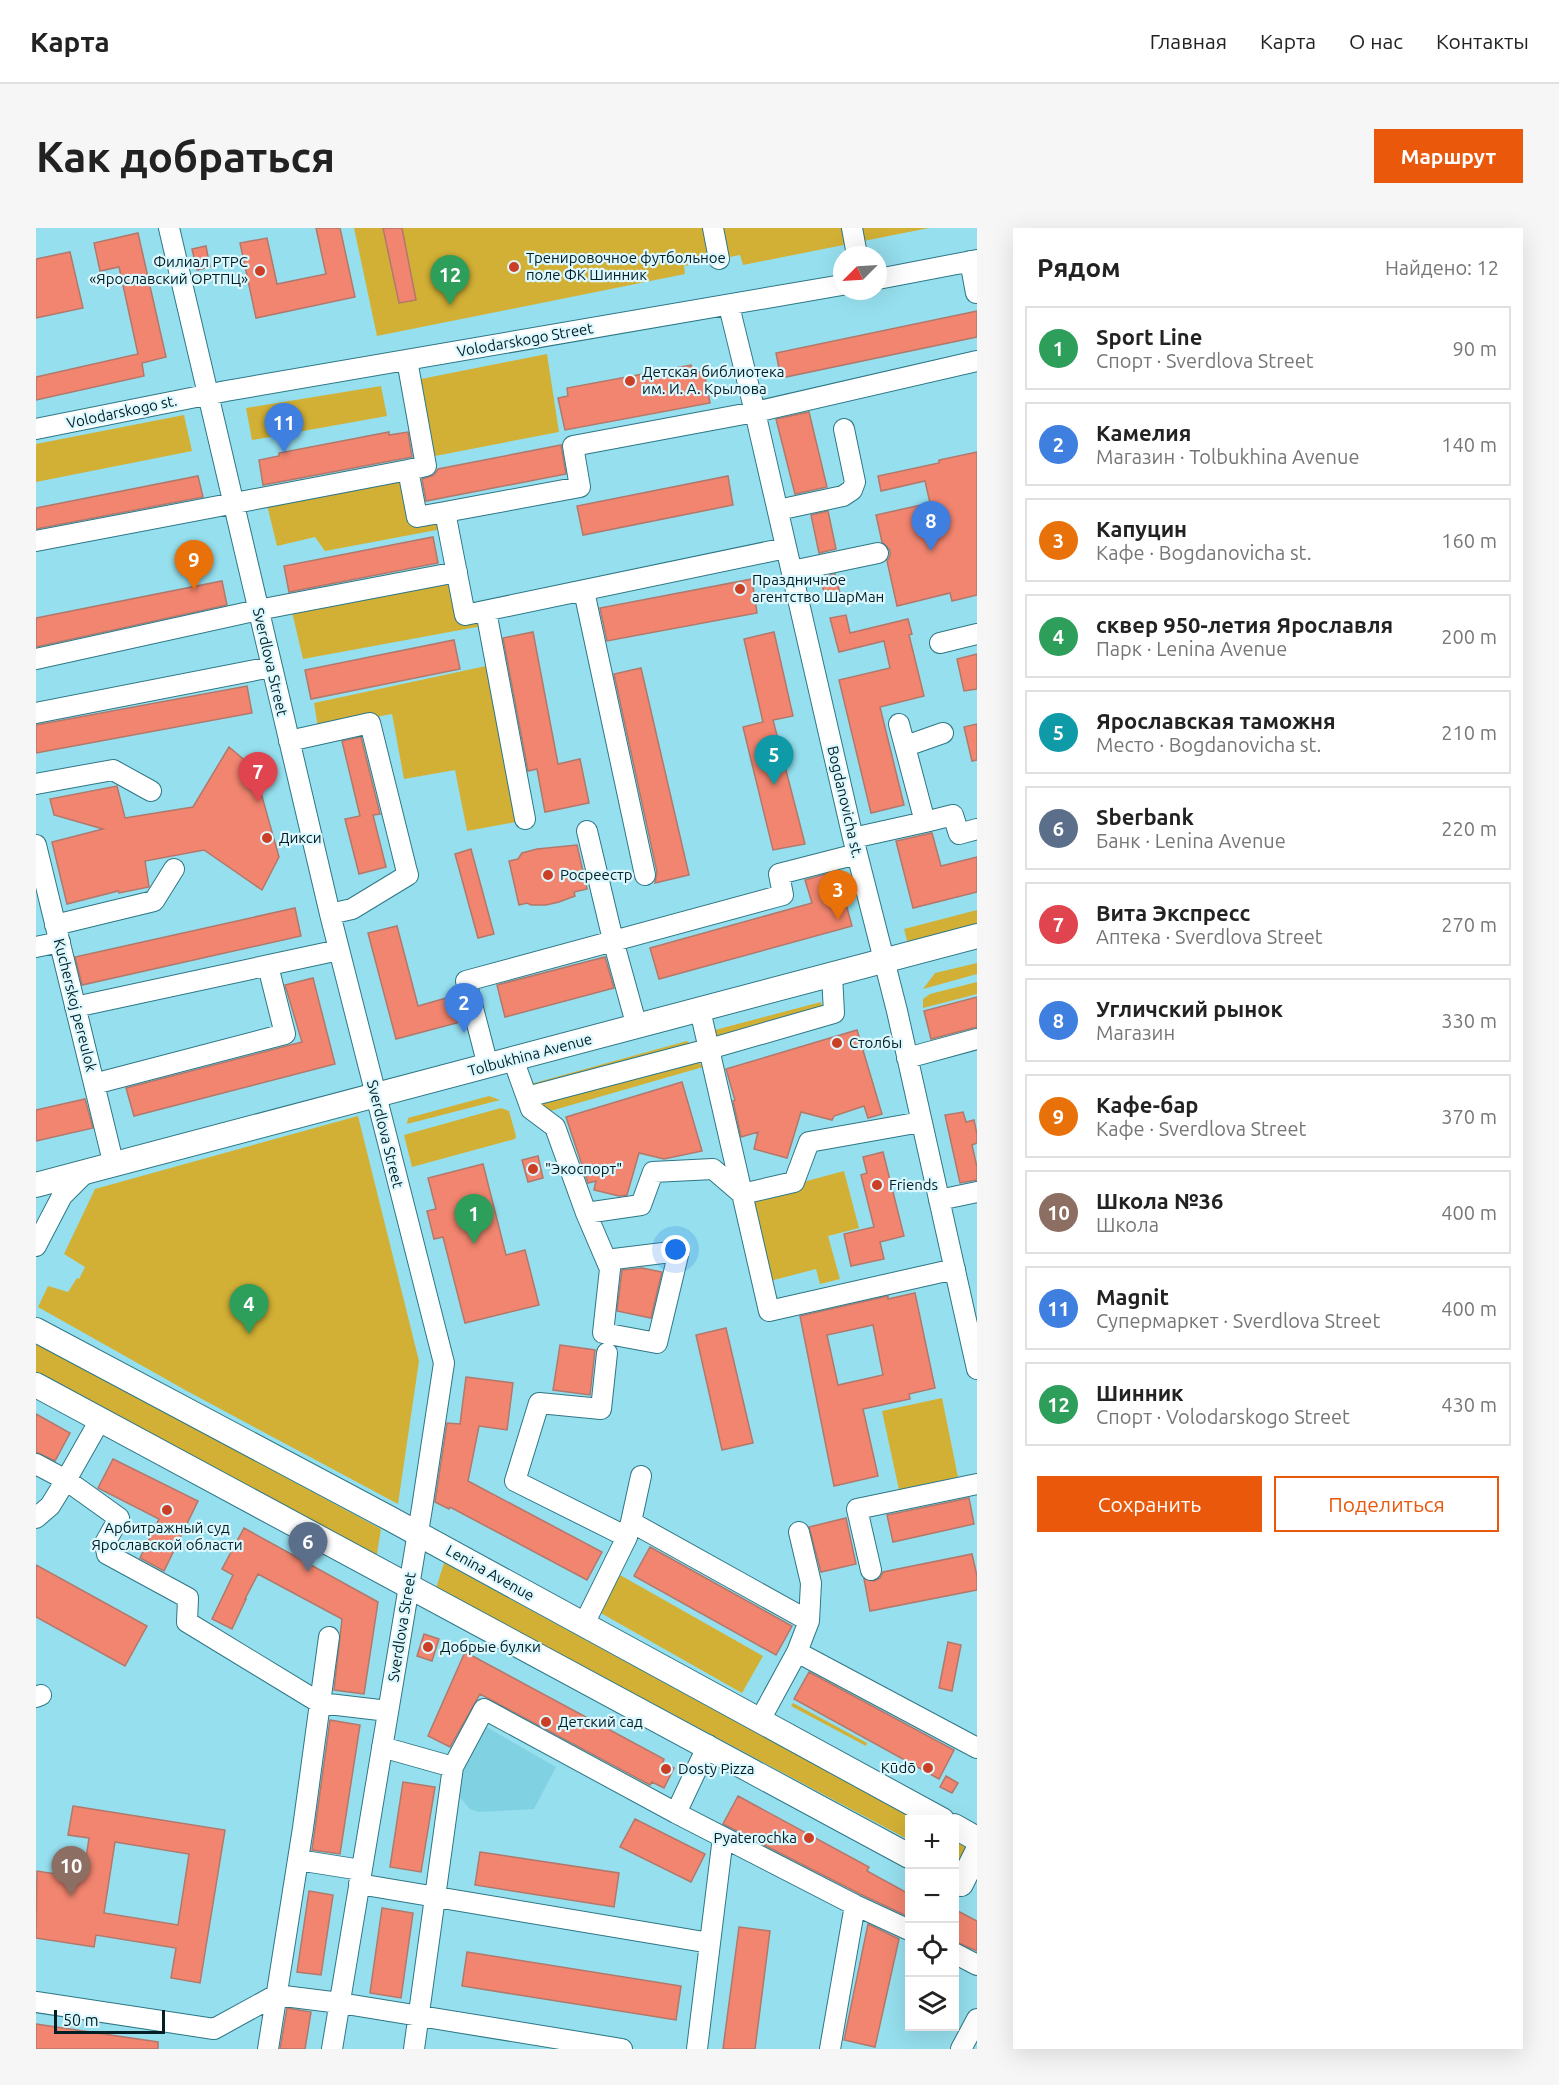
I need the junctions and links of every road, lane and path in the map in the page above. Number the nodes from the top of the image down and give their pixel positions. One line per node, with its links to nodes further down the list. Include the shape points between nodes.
1 (169, 228): 13 (street, Sverdlova Street)
2 (713, 228): 5 (street)
3 (852, 228): 4 (street)
4 (855, 246)
5 (719, 259)
6 (973, 260): 7 (street); 9 (street)
7 (887, 277)
8 (833, 287): 10 (street, Volodarskogo Street)
9 (976, 293)
10 (729, 306): 11 (street, Volodarskogo Street); 14 (street, Bogdanovicha st.)
11 (407, 360): 13 (street, Volodarskogo Street); 17 (street, via 426,466)
12 (977, 361): 14 (street)
13 (207, 395): 15 (street, Volodarskogo st.); 18 (street, Sverdlova Street)
14 (755, 412): 19 (street, Bogdanovicha st.); 20 (street, via 573,446 580,487)
15 (36, 429)
16 (844, 429): 19 (street, via 855,482 852,490 843,496)
17 (408, 470): 18 (street); 20 (street, via 417,517)
18 (233, 503): 21 (street); 27 (street, Sverdlova Street)
19 (777, 510): 22 (street, Bogdanovicha st.)
20 (446, 512): 25 (street)
21 (36, 541)
22 (786, 548): 24 (street, Bogdanovicha st.); 26 (street)
23 (878, 553): 24 (street)
24 (792, 571): 45 (street, Bogdanovicha st.)
25 (457, 572): 27 (street); 28 (street, via 465,615)
26 (584, 591): 28 (street); 47 (street)
27 (258, 610): 31 (street); 32 (street, Sverdlova Street)
28 (486, 611): 40 (street)
29 (977, 634): 30 (street)
30 (940, 643)
31 (36, 659)
32 (271, 667): 33 (street); 36 (street, Sverdlova Street)
33 (36, 713)
34 (899, 724): 37 (street)
35 (943, 733): 37 (street)
36 (289, 741): 48 (street, Sverdlova Street); 48 (street, via 370,723 408,875 352,909)
37 (906, 746): 41 (street)
38 (36, 784): 39 (street, via 112,770)
39 (151, 791)
40 (525, 819)
41 (925, 822): 42 (street, via 953,815 959,834); 45 (street)
42 (977, 829)
43 (586, 831): 51 (street)
44 (36, 845): 49 (street, Kucherskoj pereulok)
45 (855, 846): 51 (street, via 779,874 783,895); 54 (street, Bogdanovicha st.)
46 (174, 869): 49 (street, via 154,901)
47 (645, 875)
48 (330, 914): 53 (street, Sverdlova Street)
49 (58, 933): 52 (street); 57 (street, Kucherskoj pereulok)
50 (977, 936): 54 (main road, Tolbukhina Avenue)
51 (613, 940): 59 (street); 64 (street, via 466,981)
52 (36, 947)
53 (339, 950): 55 (street); 66 (street, Sverdlova Street)
54 (883, 961): 56 (main road, Tolbukhina Avenue); 62 (street, Bogdanovicha st.)
55 (268, 966): 57 (street); 65 (street, via 285,1034)
56 (832, 975): 58 (main road, Tolbukhina Avenue); 61 (street, via 834,1013)
57 (75, 1007): 65 (street, Kucherskoj pereulok)
58 (700, 1010): 59 (main road, Tolbukhina Avenue); 61 (street)
59 (637, 1027): 63 (main road, Tolbukhina Avenue)
60 (977, 1039): 62 (street)
61 (709, 1049): 67 (street); 73 (street)
62 (907, 1058): 68 (street, Bogdanovicha st.)
63 (513, 1059): 64 (main road, Tolbukhina Avenue); 67 (street)
64 (488, 1066): 66 (main road, Tolbukhina Avenue)
65 (94, 1084): 69 (street, Kucherskoj pereulok)
66 (376, 1096): 69 (main road, Tolbukhina Avenue); 92 (street, Sverdlova Street, via 444,1364)
67 (527, 1097): 76 (street, via 531,1108 555,1127)
68 (921, 1122): 73 (street, via 809,1143 794,1182); 75 (street, Bogdanovicha st.)
69 (114, 1166): 70 (main road, Tolbukhina Avenue)
70 (84, 1174): 71 (main road, Tolbukhina Avenue); 74 (main road, Tolbukhina Avenue); 77 (street, via 62,1196)
71 (36, 1185)
72 (977, 1192): 75 (street)
73 (742, 1194): 76 (street, via 713,1168 653,1173 641,1205); 79 (street, via 769,1311)
74 (36, 1196)
75 (939, 1200): 79 (street, Bogdanovicha st.)
76 (586, 1213): 78 (street)
77 (36, 1246)
78 (606, 1260): 78 (street, via 679,1251 657,1343 603,1333 610,1269)
79 (955, 1269): 82 (street, Bogdanovicha st.)
80 (36, 1330): 92 (main road, Lenina Avenue)
81 (607, 1353): 90 (street, via 601,1409 539,1403 515,1481)
82 (977, 1369)
83 (36, 1385): 84 (main road)
84 (100, 1420): 87 (street); 94 (main road)
85 (36, 1464): 87 (street)
86 (641, 1476): 90 (street)
87 (66, 1480): 89 (street, via 50,1506); 99 (street, via 119,1518 105,1543 107,1554 188,1598 187,1622)
88 (977, 1484): 93 (street, via 857,1509)
89 (36, 1518)
90 (629, 1530): 95 (street); 96 (street)
91 (799, 1532): 95 (street, via 811,1583)
92 (417, 1534): 94 (street, Sverdlova Street); 96 (main road, Lenina Avenue)
93 (871, 1570)
94 (408, 1587): 100 (street, Sverdlova Street); 102 (main road)
95 (809, 1621): 98 (street)
96 (584, 1624): 101 (main road, Lenina Avenue)
97 (329, 1637): 99 (street)
98 (797, 1652): 101 (street); 104 (street)
99 (320, 1703): 100 (street); 113 (street)
100 (388, 1711): 103 (street, Sverdlova Street)
101 (760, 1720): 107 (main road, Lenina Avenue)
102 (708, 1745): 106 (street); 112 (main road)
103 (382, 1747): 105 (street); 114 (street, Sverdlova Street)
104 (977, 1748)
105 (453, 1767): 106 (street, via 484,1709); 116 (street)
106 (676, 1813): 109 (street)
107 (933, 1815)
108 (959, 1829): 110 (main road)
109 (723, 1837): 117 (street); 119 (street)
110 (977, 1839)
111 (977, 1852): 115 (main road)
112 (905, 1854)
113 (298, 1860): 114 (street); 122 (street)
114 (360, 1877): 116 (street); 124 (street, Sverdlova Street)
115 (962, 1888)
116 (435, 1896): 119 (street); 125 (street)
117 (855, 1905): 118 (street); 132 (street)
118 (905, 1928)
119 (710, 1943): 131 (street)
120 (959, 1956): 121 (street)
121 (977, 1965)
122 (276, 1995): 123 (street, via 214,2029); 124 (street); 127 (street)
123 (36, 2002)
124 (340, 2003): 125 (street); 128 (street, Sverdlova Street)
125 (419, 2016): 129 (street); 130 (street)
126 (977, 2019): 133 (street)
127 (268, 2049)
128 (332, 2049)
129 (414, 2049)
130 (622, 2049)
131 (698, 2049)
132 (831, 2049)
133 (961, 2049)

